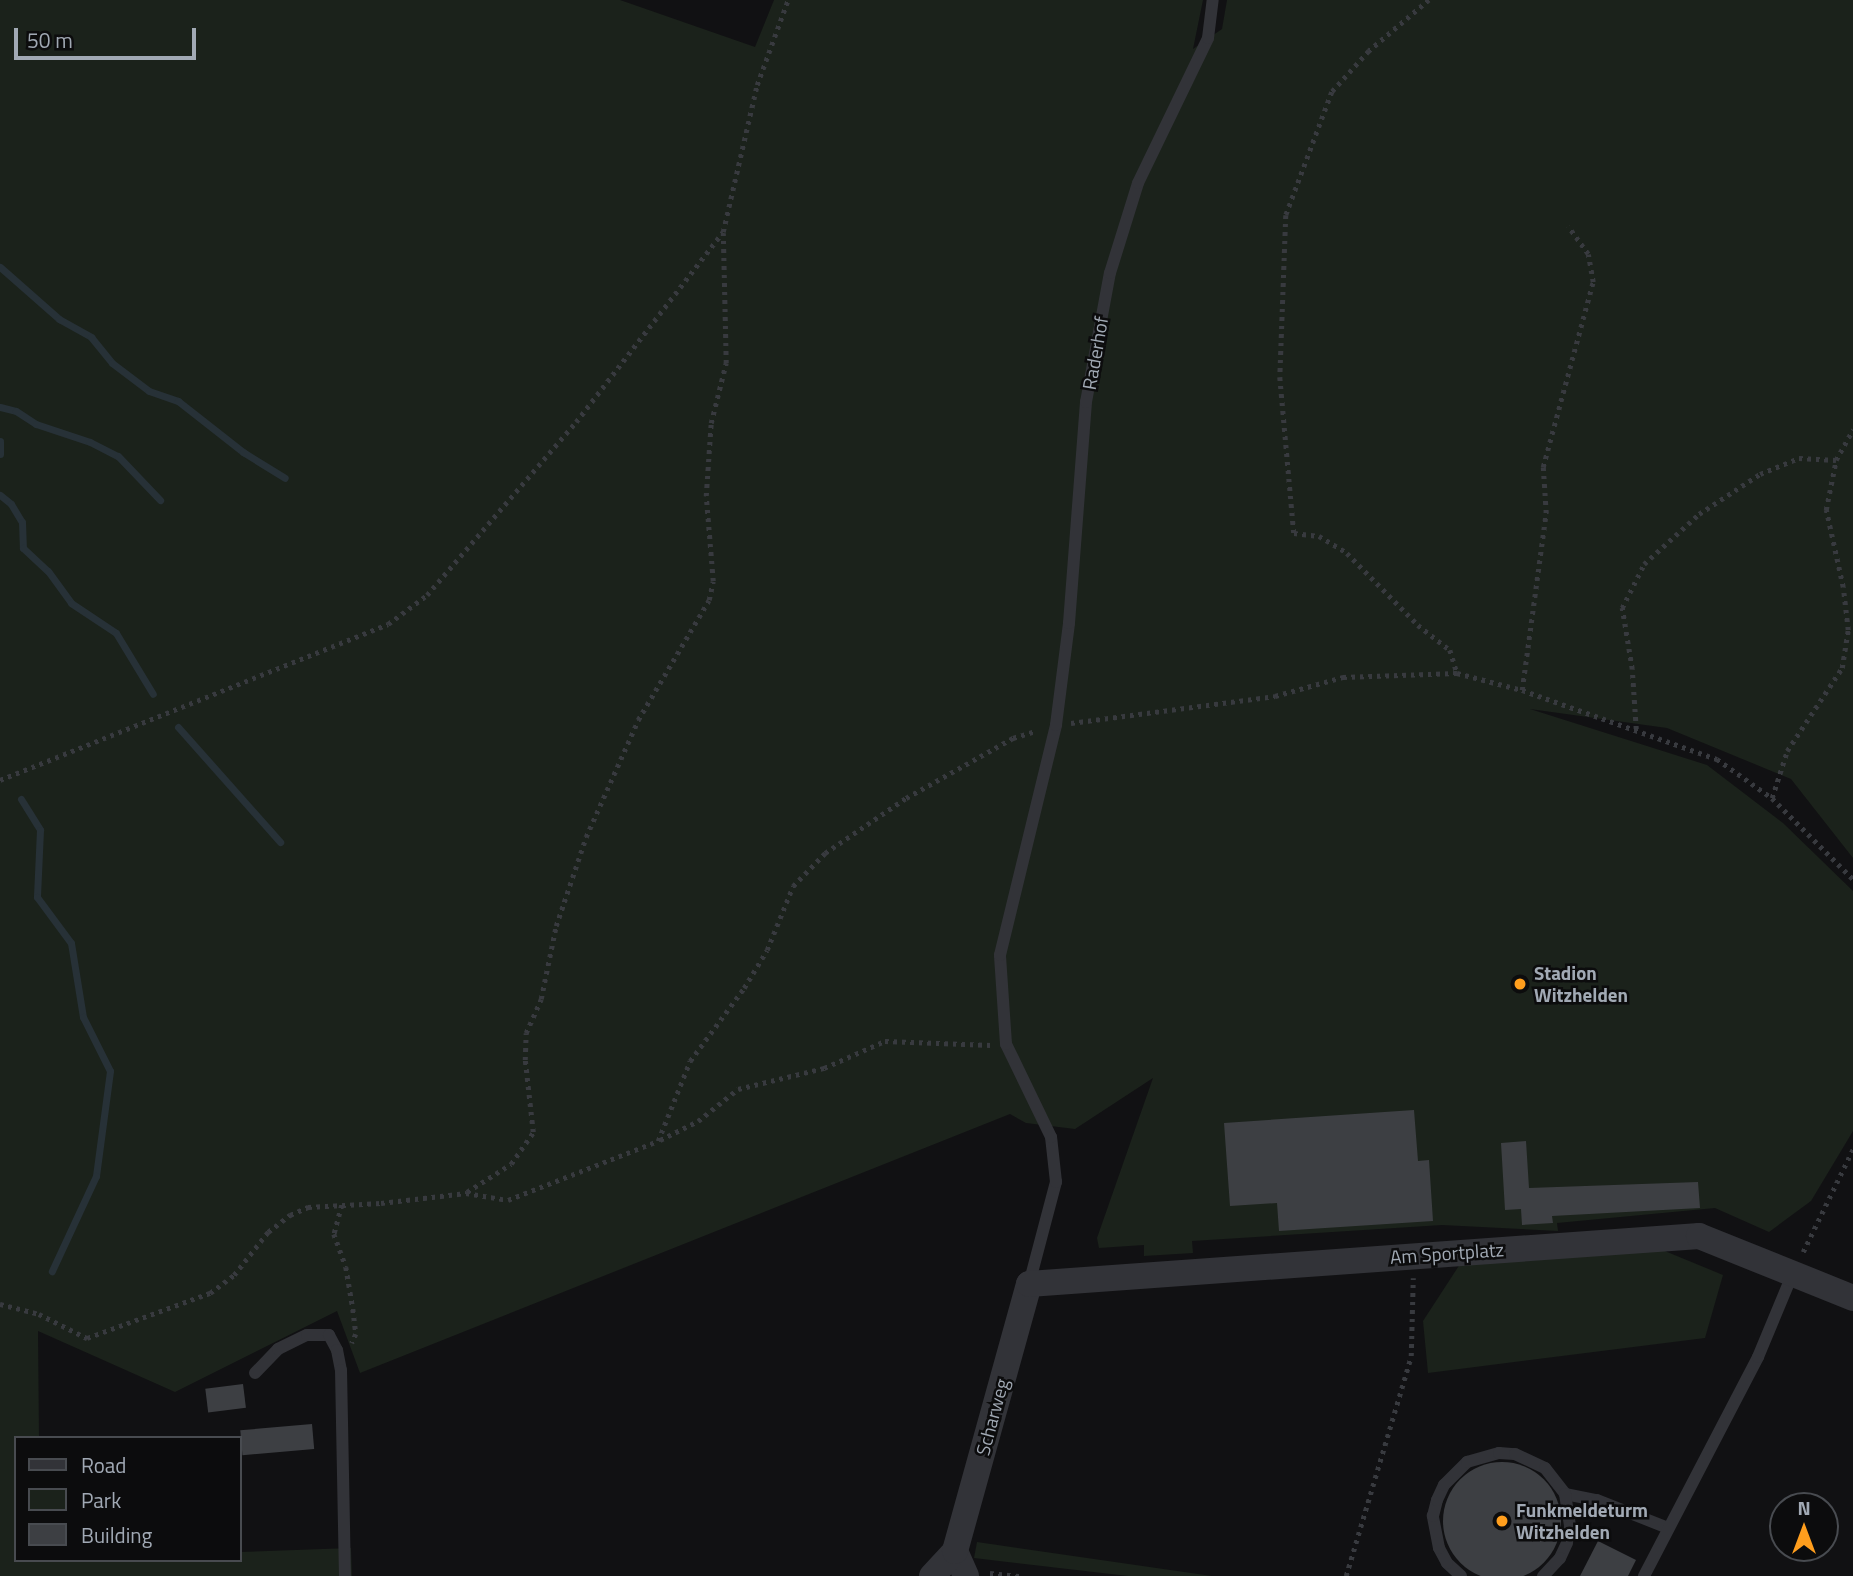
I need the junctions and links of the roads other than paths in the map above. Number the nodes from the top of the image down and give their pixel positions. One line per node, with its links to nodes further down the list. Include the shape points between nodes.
1 (1213, 0): 3 (lane, Raderhof, via 1208,38 1138,183 1110,273 1086,402 1069,623 1056,725 1000,955 1006,1044 1051,1137 1056,1182)
2 (1793, 1273): 3 (street, Am Sportplatz, via 1699,1236); 4 (street, Am Sportplatz); 7 (lane, via 1758,1357)
3 (1029, 1284): 8 (street, Scharweg)
4 (1853, 1298)
5 (255, 1373): 9 (lane, via 278,1349 307,1335 329,1335 337,1350)
6 (1565, 1494): 7 (lane, via 1597,1500); 12 (lane, via 1545,1468 1515,1454 1483,1455 1454,1472 1437,1500 1434,1533 1447,1563); 13 (lane, via 1570,1527 1567,1543)
7 (1668, 1528): 14 (lane)
8 (955, 1551): 10 (street, Scharweg); 11 (street)
9 (345, 1576)
10 (932, 1576)
11 (966, 1576)
12 (1461, 1576)
13 (1543, 1576)
14 (1644, 1576)

